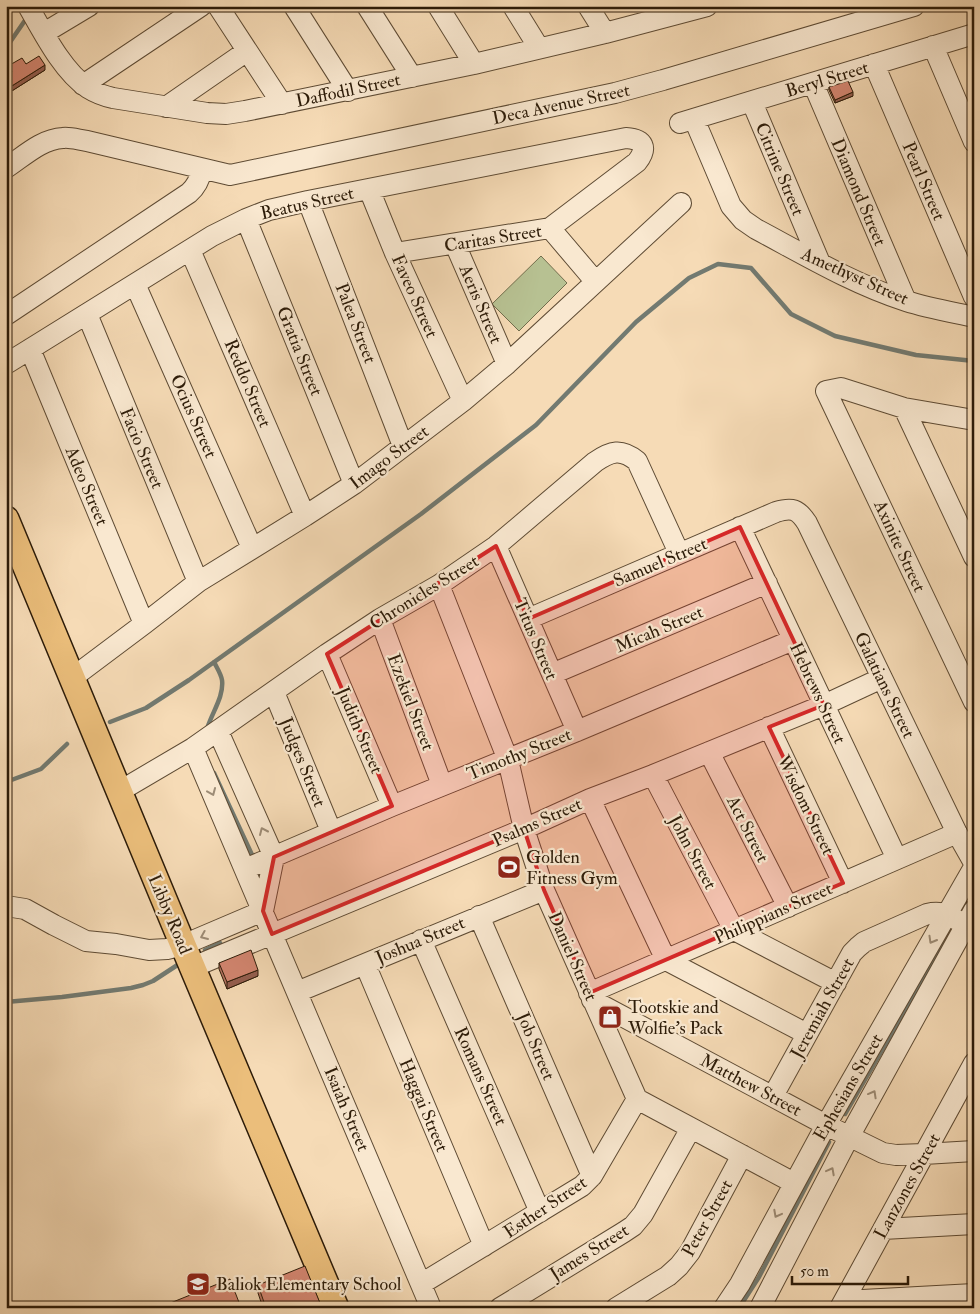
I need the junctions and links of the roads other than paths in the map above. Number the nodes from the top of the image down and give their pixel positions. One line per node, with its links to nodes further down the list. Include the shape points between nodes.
1 (89, 6): 13 (street)
2 (201, 6): 24 (street)
3 (218, 6): 19 (street)
4 (294, 6): 25 (street)
5 (366, 6): 22 (street)
6 (438, 6): 20 (street)
7 (513, 6): 18 (street)
8 (588, 6): 15 (street)
9 (707, 6): 12 (street, Daffodil Street)
10 (872, 6): 14 (street, Deca Avenue Street)
11 (914, 6): 14 (street, Deca Avenue Street)
12 (663, 12): 15 (street, Daffodil Street)
13 (35, 19): 24 (street, Daffodil Street, via 64,64)
14 (846, 20): 32 (street, Deca Avenue Street, via 660,69 626,84 347,144)
15 (605, 33): 18 (street, Daffodil Street)
16 (974, 34): 17 (street, Beryl Street)
17 (933, 46): 21 (street, Beryl Street); 29 (street)
18 (539, 48): 20 (street, Daffodil Street)
19 (247, 51): 27 (street); 28 (street)
20 (474, 64): 22 (street, Daffodil Street)
21 (874, 64): 23 (street, Beryl Street); 45 (street, Pearl Street)
22 (412, 77): 25 (street, Daffodil Street)
23 (813, 83): 26 (street, Beryl Street); 46 (street, Diamond Street)
24 (83, 85): 28 (street, Daffodil Street, via 103,95)
25 (348, 90): 27 (street, Daffodil Street)
26 (752, 102): 37 (street, Beryl Street, via 687,121 732,206); 42 (street, Citrine Street)
27 (282, 104): 28 (street, Daffodil Street, via 226,114)
28 (166, 107)
29 (974, 142)
30 (642, 143): 33 (street, Beatus Street, via 626,138); 38 (street, Caritas Street, via 643,152 637,162)
31 (6, 168): 32 (street, Deca Avenue Street, via 40,145 63,138)
32 (202, 169): 48 (street, via 195,188 189,193)
33 (369, 189): 34 (street, Beatus Street); 41 (street, Faveo Street)
34 (308, 201): 36 (street, Beatus Street); 56 (street, Palea Street)
35 (681, 203): 43 (street, Imago Street)
36 (246, 219): 40 (street, Beatus Street); 57 (street, Gratia Street)
37 (743, 220): 42 (street, Amethyst Street)
38 (550, 228): 39 (street, Caritas Street); 43 (street)
39 (455, 244): 41 (street, Caritas Street); 52 (street, Aeris Street)
40 (190, 250): 44 (street, Beatus Street); 59 (street, Reddo Street)
41 (395, 253): 53 (street, Faveo Street)
42 (820, 263): 46 (street, Amethyst Street)
43 (595, 281): 52 (street, Imago Street)
44 (135, 284): 47 (street, Beatus Street); 63 (street, Ocius Street)
45 (974, 297)
46 (906, 301): 49 (street, Amethyst Street)
47 (86, 314): 50 (street, Beatus Street); 66 (street, Facio Street)
48 (6, 315)
49 (974, 317)
50 (30, 349): 51 (street, Beatus Street); 71 (street, Adeo Street)
51 (6, 364)
52 (507, 364): 53 (street, Imago Street)
53 (463, 401): 56 (street, Imago Street)
54 (904, 408): 55 (street); 65 (street); 78 (street, Axinite Street, via 841,388 826,391)
55 (974, 420)
56 (403, 446): 57 (street, Imago Street)
57 (354, 484): 59 (street, Imago Street)
58 (793, 510): 61 (street, Samuel Street, via 776,512); 76 (street, Galatians Street, via 807,523)
59 (305, 516): 63 (street, Imago Street)
60 (6, 519): 75 (main road, Libby Road)
61 (740, 527): 64 (street, Samuel Street); 67 (street, Hebrews Street)
62 (496, 546): 64 (street, Chronicles Street, via 595,462 614,452 630,455 637,461); 68 (street, Chronicles Street); 69 (street, Titus Street)
63 (252, 548): 66 (street, Imago Street)
64 (679, 554): 69 (street, Samuel Street)
65 (974, 557)
66 (198, 582): 71 (street, Imago Street)
67 (767, 583): 72 (street, Hebrews Street); 74 (street, Micah Street)
68 (439, 585): 70 (street, Chronicles Street); 85 (street, Daniel Street)
69 (528, 618): 74 (street, Titus Street)
70 (380, 619): 73 (street, Chronicles Street); 87 (street, Ezekiel Street)
71 (144, 624): 75 (street, Imago Street)
72 (793, 640): 79 (street, Hebrews Street); 82 (street, Timothy Street)
73 (327, 654): 77 (street, Chronicles Street); 90 (street, Judith Street)
74 (552, 674): 82 (street, Titus Street)
75 (72, 678): 88 (main road, Libby Road)
76 (882, 678): 79 (street, Psalms Street); 93 (street, Galatians Street)
77 (274, 692): 81 (street, Chronicles Street); 92 (street, Judges Street)
78 (974, 702)
79 (824, 705): 80 (street, Psalms Street); 95 (street, Hebrews Street)
80 (768, 727): 84 (street, Psalms Street); 99 (street, Wisdom Street)
81 (218, 731): 83 (street, Chronicles Street); 94 (street, one-way to 81)
82 (577, 731): 85 (street, Timothy Street)
83 (193, 748): 88 (street, Chronicles Street); 98 (street, Isaiah Street, one-way to 98)
84 (709, 752): 86 (street, Psalms Street); 102 (street, Act Street)
85 (508, 760): 87 (street, Timothy Street); 91 (street, Daniel Street)
86 (653, 775): 89 (street, Psalms Street); 107 (street, John Street)
87 (442, 785): 90 (street, Timothy Street)
88 (120, 791): 110 (main road, Libby Road)
89 (590, 799): 91 (street, Psalms Street); 111 (street)
90 (392, 806): 92 (street, Timothy Street)
91 (524, 829): 100 (street, Daniel Street); 108 (street, Psalms Street)
92 (331, 831): 94 (street, Timothy Street)
93 (956, 833): 95 (street, Philippians Street); 96 (street, Galatians Street)
94 (274, 857): 98 (street, Timothy Street); 103 (street)
95 (897, 859): 99 (street, Philippians Street)
96 (974, 863)
97 (974, 868): 104 (street, Ephesians Street)
98 (245, 869): 103 (street, Isaiah Street)
99 (843, 883): 102 (street, Philippians Street)
100 (544, 890): 105 (street, Joshua Street); 115 (street, Daniel Street)
101 (6, 906): 110 (street, via 25,909 86,941 149,950 167,949)
102 (788, 906): 107 (street, Philippians Street)
103 (263, 911): 108 (street, Isaiah Street); 110 (street, one-way to 110)
104 (947, 915): 106 (street, Jeremiah Street); 113 (street, Jeremiah Street, via 927,914 864,942 852,954); 120 (street, Ephesians Street, one-way to 120)
105 (479, 916): 109 (street, Joshua Street); 126 (street, Job Street)
106 (970, 918): 122 (street, one-way to 106)
107 (734, 930): 111 (street, Philippians Street); 113 (street)
108 (272, 934): 110 (street, Psalms Street); 114 (street, Isaiah Street)
109 (421, 940): 112 (street, Joshua Street); 128 (street, Romans Street)
110 (188, 956): 135 (main road, Libby Road)
111 (666, 960): 115 (street, Philippians Street); 116 (street)
112 (365, 964): 114 (street, Joshua Street); 131 (street, Haggai Street)
113 (836, 982): 116 (street, Jeremiah Street)
114 (297, 992): 132 (street, Isaiah Street)
115 (591, 997): 118 (street, Matthew Street); 119 (street, Daniel Street)
116 (807, 1034): 118 (street, Jeremiah Street)
117 (973, 1067): 124 (street, Lanzones Street)
118 (772, 1096): 120 (street, Matthew Street)
119 (637, 1099): 121 (street); 126 (street, Esther Street)
120 (826, 1125): 122 (street, Matthew Street); 127 (street, Ephesians Street)
121 (691, 1128): 125 (street); 137 (street, James Street, via 633,1226)
122 (849, 1137): 124 (street, Matthew Street, via 883,1153); 140 (street, one-way to 122)
123 (974, 1151): 124 (street)
124 (924, 1154): 130 (street, Lanzones Street)
125 (742, 1155): 127 (street); 138 (street, Peter Street, via 690,1252 679,1266)
126 (592, 1176): 128 (street, Esther Street, via 573,1193)
127 (794, 1183): 139 (street, Ephesians Street, one-way to 139)
128 (540, 1212): 131 (street, Esther Street)
129 (974, 1224): 130 (street)
130 (883, 1228): 134 (street, Lanzones Street)
131 (484, 1246): 132 (street, Esther Street)
132 (421, 1284): 136 (street, Isaiah Street)
133 (974, 1294): 134 (street)
134 (842, 1305)
135 (336, 1308)
136 (432, 1308)
137 (500, 1308)
138 (616, 1308)
139 (724, 1308)
140 (760, 1308)

